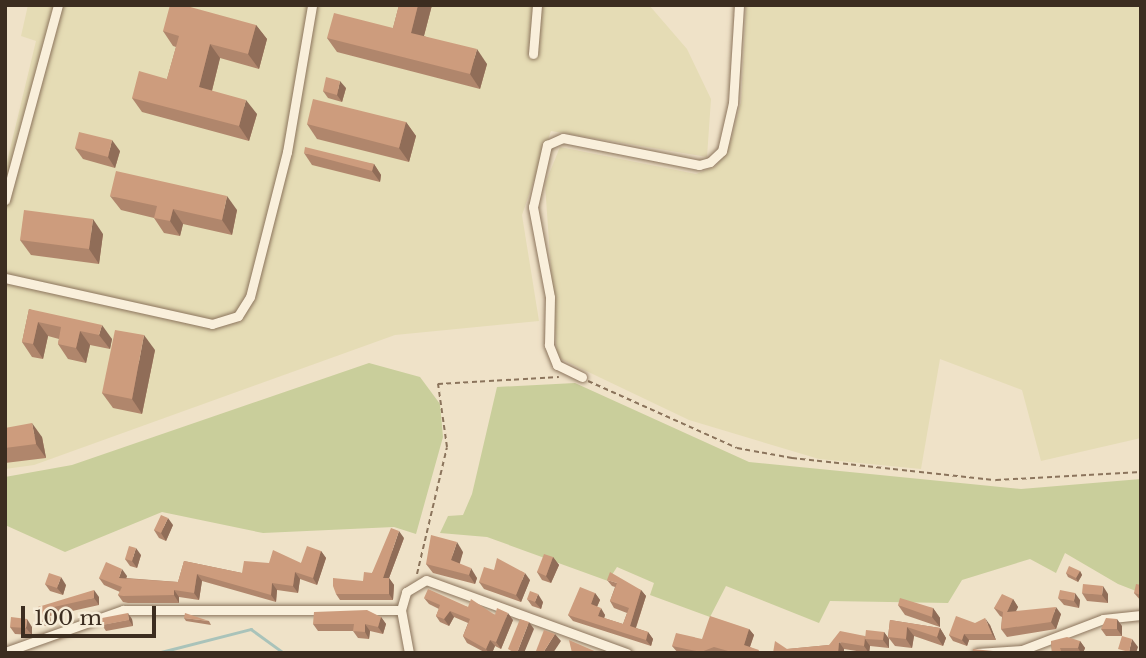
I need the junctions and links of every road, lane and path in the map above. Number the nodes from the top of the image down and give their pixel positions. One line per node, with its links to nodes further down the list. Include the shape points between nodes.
1 (58, 5): 6 (street)
2 (312, 5): 7 (street, via 292,133 250,296 238,316 212,324)
3 (537, 5): 5 (street)
4 (739, 5): 8 (street, via 733,103 722,151 710,162 563,138 547,145 533,207 551,297 549,345 557,365)
5 (533, 54)
6 (5, 200)
7 (5, 278)
8 (582, 377): 9 (path, via 737,448 793,458 996,481); 10 (path, via 438,384 447,447 433,527)
9 (1141, 472)
10 (413, 586): 11 (street); 15 (street, via 426,580)
11 (401, 610): 13 (street, via 123,610); 14 (street)
12 (1141, 615): 16 (street, via 1103,619 1022,650)
13 (5, 652)
14 (409, 653)
15 (627, 653)
16 (977, 653)

